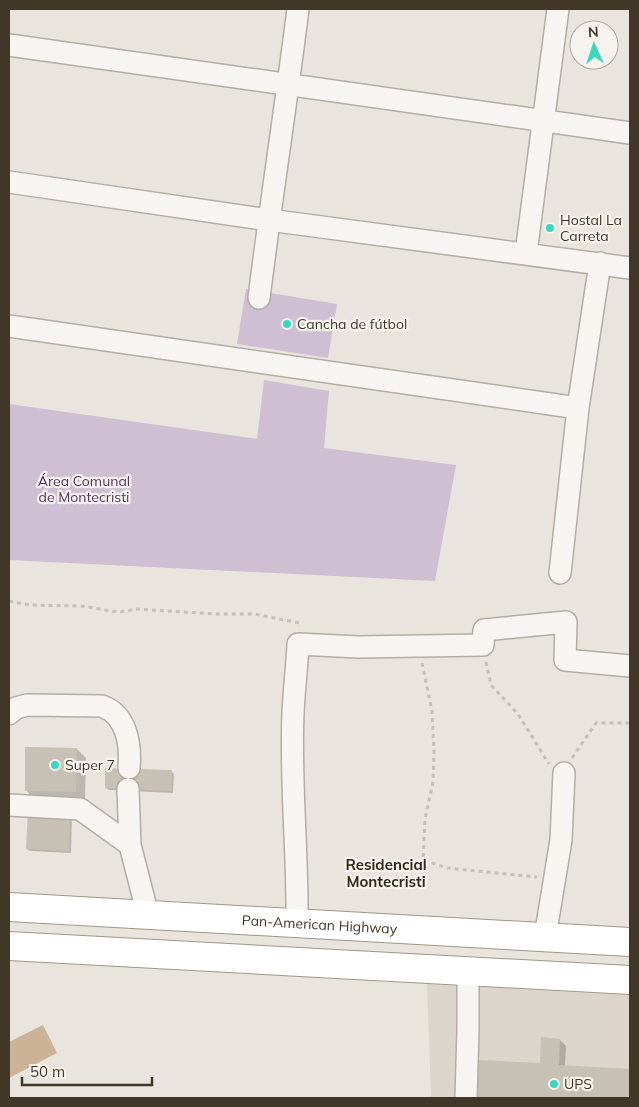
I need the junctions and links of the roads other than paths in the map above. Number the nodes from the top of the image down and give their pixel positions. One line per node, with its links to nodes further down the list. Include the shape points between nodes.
1 (298, 9): 4 (street)
2 (558, 9): 5 (street)
3 (9, 45): 4 (street)
4 (289, 86): 5 (street); 8 (street)
5 (543, 122): 6 (street); 9 (street)
6 (630, 133)
7 (9, 182): 8 (street)
8 (269, 220): 9 (street); 12 (street)
9 (526, 253): 10 (street)
10 (600, 263): 11 (street); 14 (street)
11 (630, 268)
12 (259, 298)
13 (9, 326): 14 (street)
14 (578, 408): 15 (street)
15 (560, 573)
16 (630, 666): 23 (street, via 565,660 566,622 484,630 483,645 298,644 293,712)
17 (9, 714): 20 (street, via 27,705 102,706 111,709 126,731 130,754)
18 (564, 773): 24 (street, via 560,840)
19 (9, 805): 20 (street, via 80,809)
20 (130, 845): 22 (street)
21 (9, 907): 22 (highway, Pan-American Highway)
22 (148, 915): 23 (highway, Pan-American Highway); 27 (highway, via 137,936 123,940 89,940)
23 (297, 923): 24 (highway, Pan-American Highway)
24 (545, 937): 25 (highway, Pan-American Highway)
25 (630, 942)
26 (9, 946): 27 (highway)
27 (56, 948): 28 (highway)
28 (468, 971): 30 (highway); 32 (street)
29 (630, 971): 30 (highway, via 607,972)
30 (589, 978): 31 (highway)
31 (630, 980)
32 (466, 1098)

